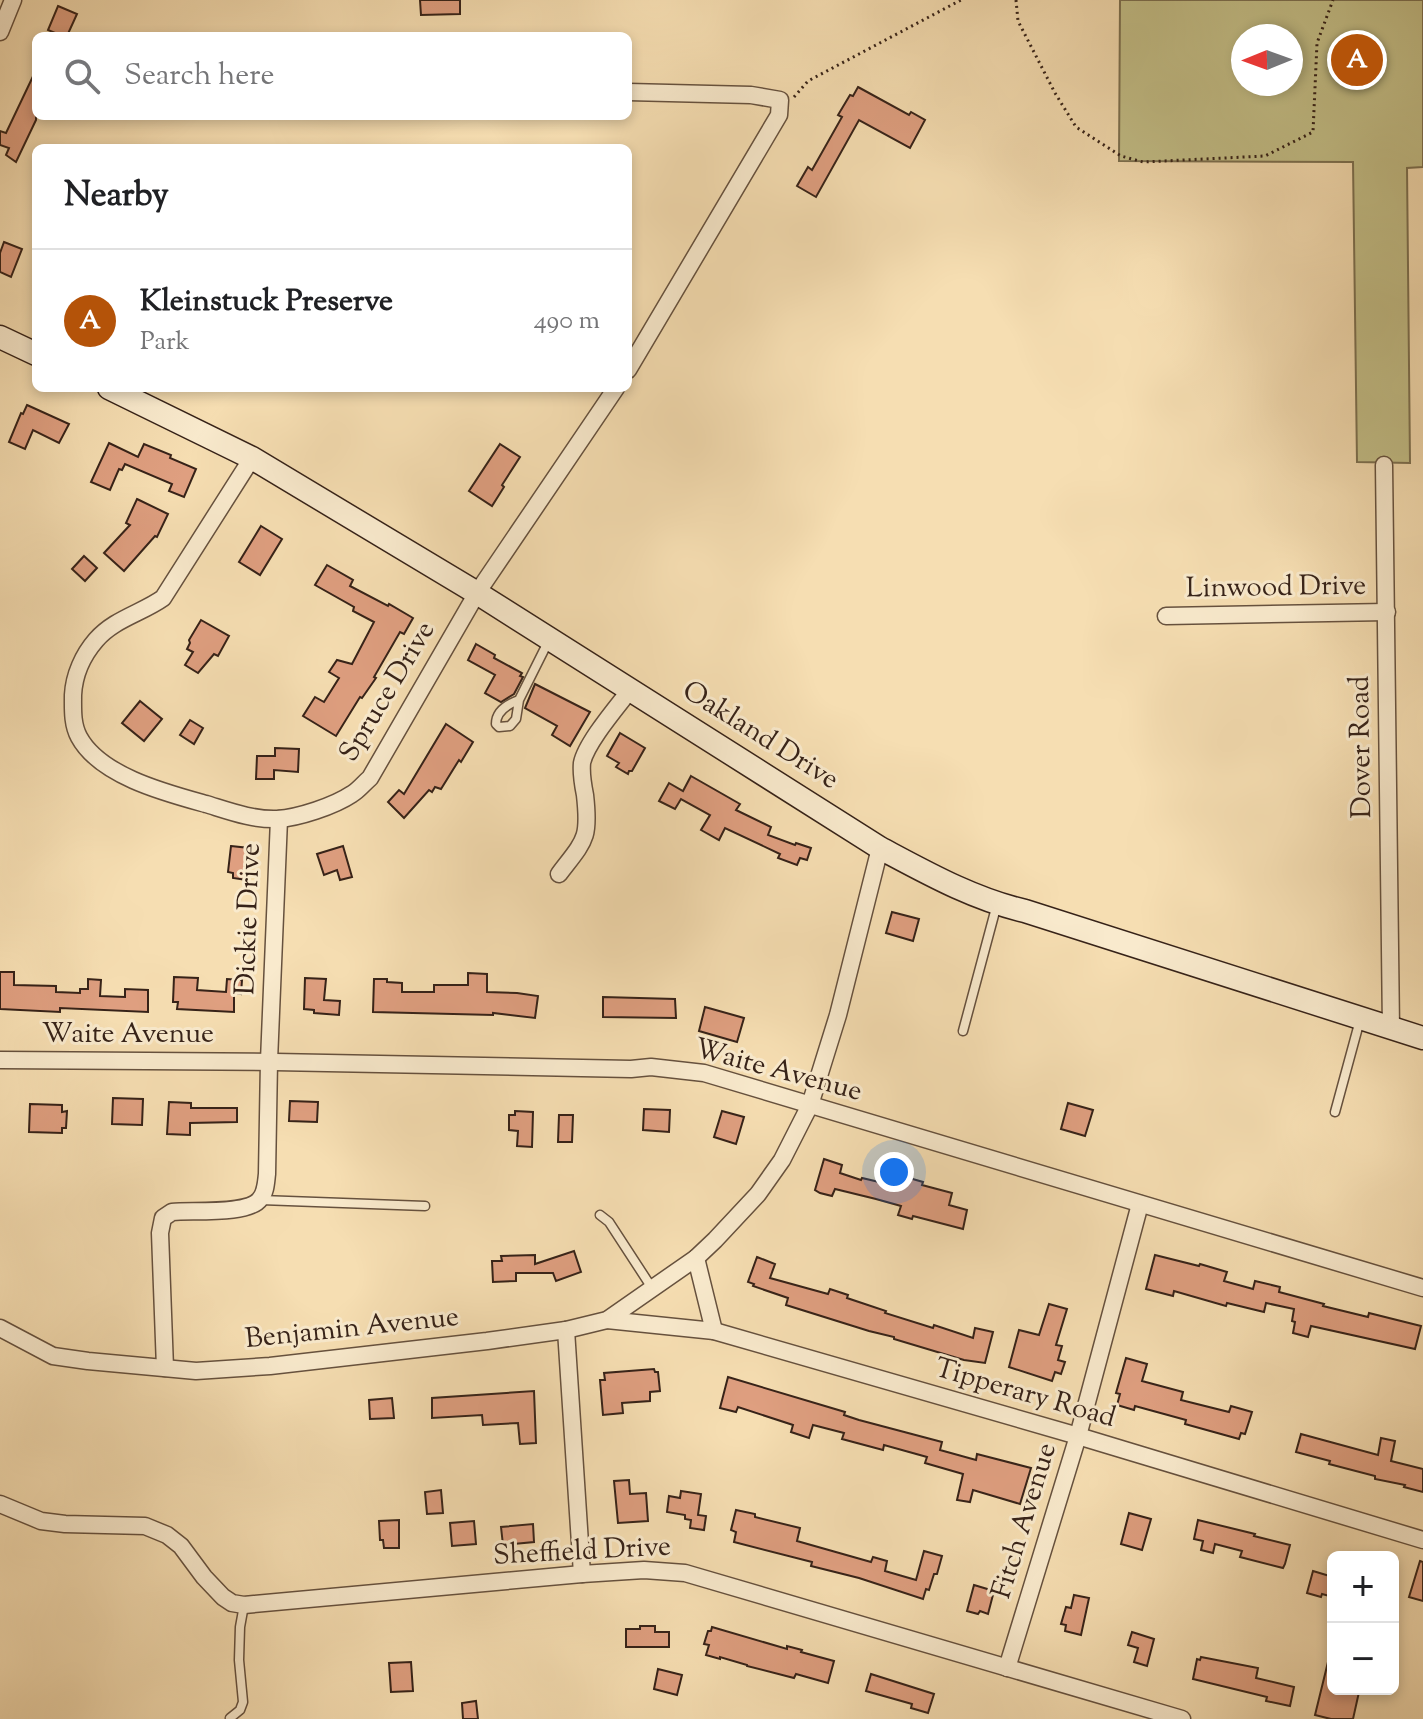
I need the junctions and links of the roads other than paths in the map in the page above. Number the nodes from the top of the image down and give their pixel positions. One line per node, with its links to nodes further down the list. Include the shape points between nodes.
1 (13, 0): 2 (street)
2 (0, 32)
3 (632, 92): 6 (street, via 751,95 779,108)
4 (0, 337): 5 (main road)
5 (32, 352)
6 (632, 363)
7 (117, 392): 9 (main road, Oakland Drive)
8 (613, 392): 11 (street, Spruce Drive)
9 (252, 458): 11 (main road, Oakland Drive); 17 (street, Spruce Drive, via 163,598 96,639 80,664 72,714 89,752 137,782 253,818)
10 (1384, 465): 12 (street, Dover Road)
11 (477, 593): 14 (main road, Oakland Drive); 17 (street, Spruce Drive, via 370,778 332,804)
12 (1387, 612): 13 (street, Linwood Drive); 22 (street, Dover Road)
13 (1166, 616)
14 (550, 639): 15 (main road, Oakland Drive); 16 (lane)
15 (630, 690): 18 (main road, Oakland Drive); 19 (street, via 585,756 586,835)
16 (519, 700)
17 (279, 819): 26 (street, Dickie Drive)
18 (880, 848): 20 (main road, Oakland Drive); 27 (street, Benjamin Avenue)
19 (559, 874)
20 (997, 904): 21 (main road, Oakland Drive); 23 (lane)
21 (1360, 1019): 22 (main road, Oakland Drive); 28 (lane)
22 (1391, 1029): 24 (main road, Oakland Drive)
23 (963, 1031)
24 (1423, 1038)
25 (0, 1060): 26 (street, Waite Avenue)
26 (269, 1061): 27 (street, Waite Avenue, via 651,1067 704,1073); 29 (street, Dickie Drive, via 267,1174)
27 (810, 1105): 30 (street, Waite Avenue); 33 (street, Benjamin Avenue, via 758,1194)
28 (1335, 1112)
29 (260, 1200): 31 (lane); 40 (street, via 240,1209 172,1212 163,1218)
30 (1140, 1204): 34 (street, Waite Avenue); 41 (street, Fitch Avenue)
31 (425, 1206)
32 (600, 1215): 35 (lane)
33 (696, 1258): 35 (street, Benjamin Avenue); 39 (street)
34 (1423, 1288)
35 (652, 1289): 36 (street, Benjamin Avenue)
36 (607, 1320): 38 (street, Benjamin Avenue); 39 (street, Tipperary Road)
37 (0, 1328): 40 (street, Benjamin Avenue, via 53,1356)
38 (566, 1330): 40 (street, Benjamin Avenue, via 270,1366); 44 (street)
39 (714, 1331): 41 (street, Tipperary Road)
40 (165, 1368)
41 (1078, 1436): 43 (street, Tipperary Road); 46 (street, Fitch Avenue)
42 (0, 1504): 45 (street, via 41,1521 145,1526 167,1535 223,1597)
43 (1423, 1540)
44 (582, 1574): 45 (street, Sheffield Drive); 46 (street, Sheffield Drive, via 685,1573)
45 (244, 1605): 47 (lane, via 239,1660 243,1702)
46 (1007, 1668): 48 (street, Sheffield Drive)
47 (230, 1718)
48 (1182, 1719)

